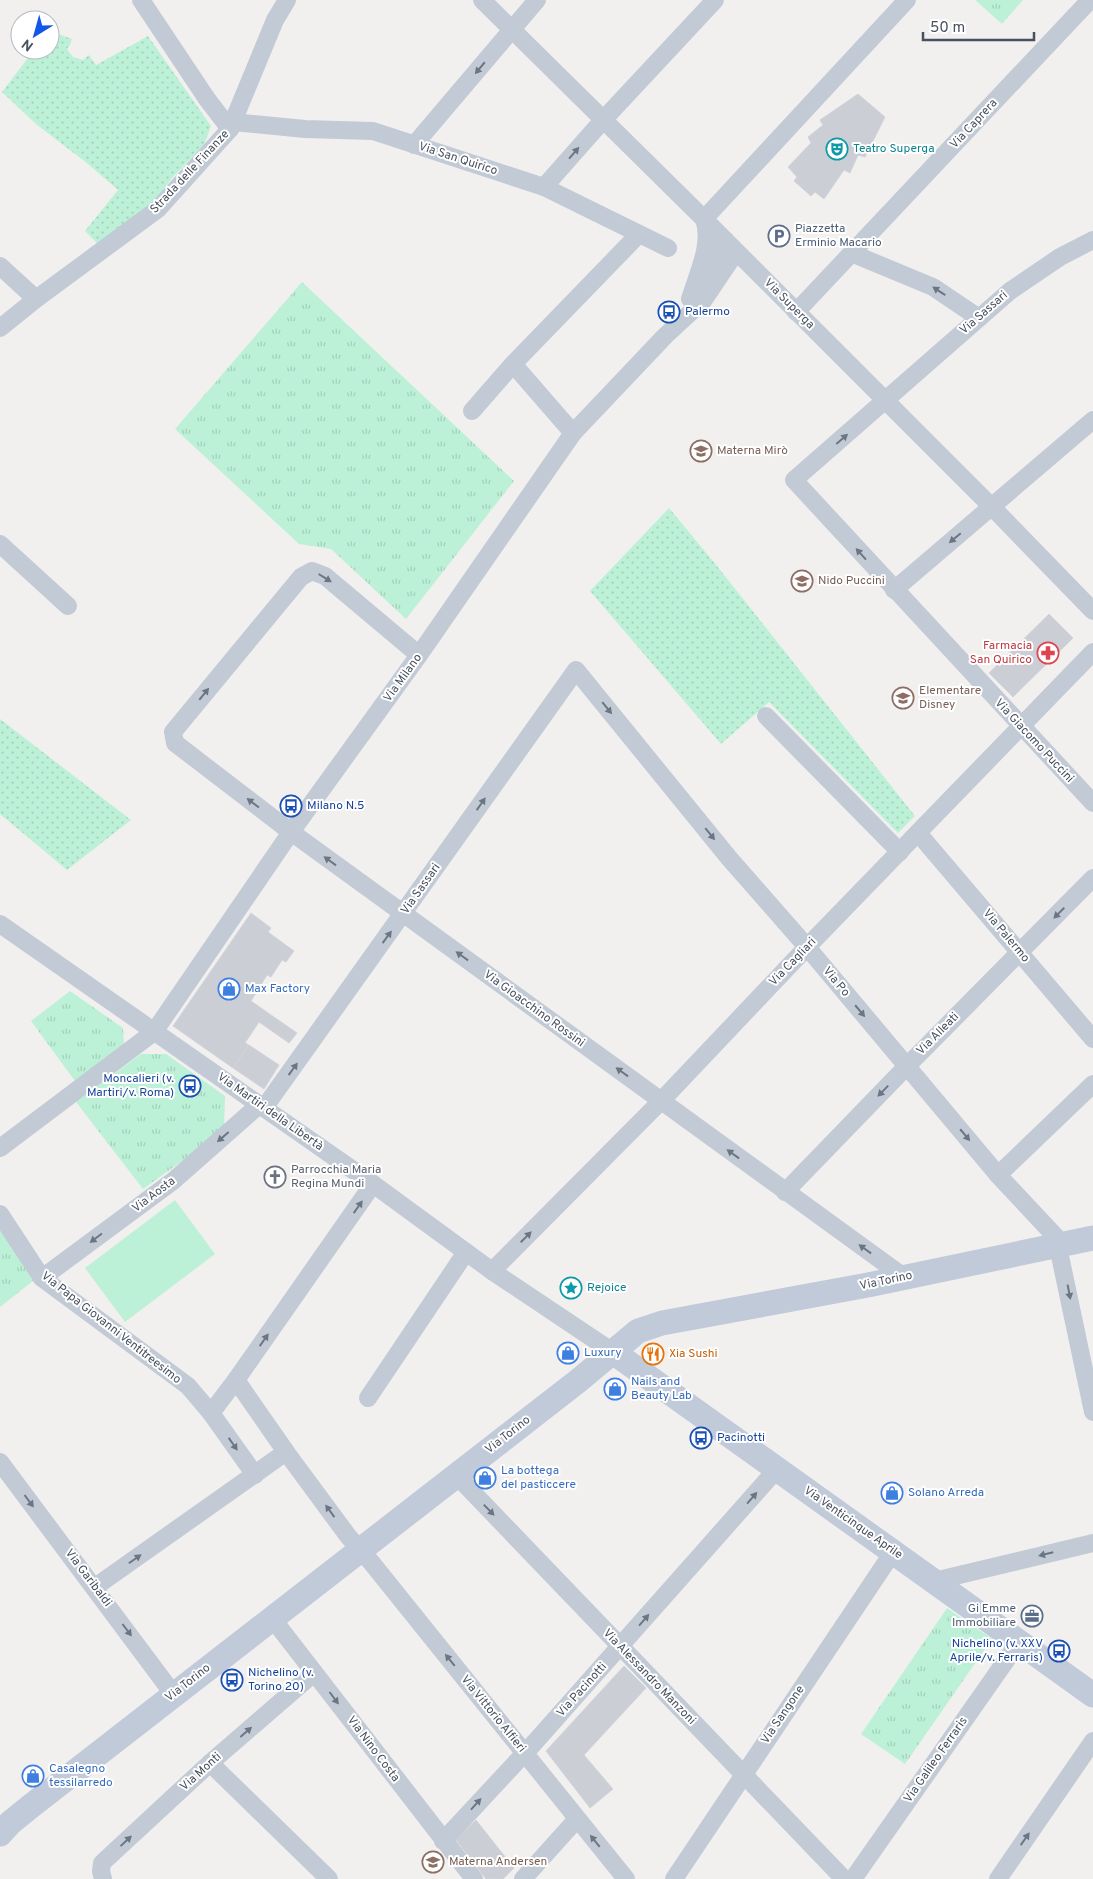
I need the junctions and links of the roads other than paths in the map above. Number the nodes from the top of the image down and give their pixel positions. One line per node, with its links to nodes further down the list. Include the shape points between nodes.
1 (141, 0): 10 (street, via 207,99)
2 (287, 0): 10 (street, Strada delle Finanze)
3 (482, 0): 8 (street, Via Superga)
4 (537, 0): 8 (street)
5 (714, 0): 9 (street)
6 (907, 0): 13 (street)
7 (1090, 0): 18 (street, Via Caprera)
8 (511, 30): 9 (street, Via Superga); 11 (street, one-way to 11)
9 (604, 119): 12 (street, one-way to 9); 13 (street, Via Superga)
10 (232, 126): 11 (street, Via San Quirico, via 374,131); 22 (street, Strada delle Finanze, via 158,209)
11 (414, 144): 12 (street, Via San Quirico)
12 (544, 187): 14 (street, Via San Quirico)
13 (704, 219): 16 (street, Via Superga); 23 (street, via 707,227 703,258)
14 (639, 234): 17 (street, Via San Quirico); 28 (street)
15 (1093, 240): 25 (street, Via Sassari, via 1060,257 1010,291)
16 (730, 246): 20 (street, Via Superga); 21 (street, Via Milano); 23 (street, Via Milano)
17 (668, 248)
18 (851, 253): 24 (street, Via Caprera); 25 (street, one-way to 18, via 933,286)
19 (0, 266): 22 (street)
20 (757, 273): 21 (street, via 738,272); 24 (street, Via Superga)
21 (715, 283): 27 (street, Via Milano, via 703,301)
22 (36, 299): 26 (street, Strada delle Finanze)
23 (690, 299): 27 (street, Via Milano)
24 (796, 312): 29 (street, Via Superga)
25 (980, 318): 29 (street, Via Sassari)
26 (0, 328)
27 (665, 336): 32 (street, Via Milano)
28 (513, 364): 30 (street); 32 (street)
29 (886, 401): 33 (street, Via Superga); 35 (street, Via Giacomo Puccini, one-way to 29, via 794,480)
30 (472, 411)
31 (1093, 420): 33 (street)
32 (573, 433): 39 (street, Via Milano)
33 (992, 507): 35 (street, one-way to 35); 37 (street, Via Superga)
34 (0, 544): 36 (street)
35 (894, 590): 42 (street, Via Giacomo Puccini)
36 (68, 606)
37 (1093, 611)
38 (1093, 652): 42 (street, Via Cagliari)
39 (419, 655): 44 (street, Via Milano); 44 (street, Via Gioacchino Rossini, one-way to 39, via 175,743 173,732 301,577 312,571 325,576)
40 (576, 670): 48 (street, Via Sassari, one-way to 40); 50 (street, Via Po, one-way to 50, via 729,858)
41 (766, 716): 46 (street)
42 (1021, 727): 43 (street, Via Giacomo Puccini); 45 (street, Via Cagliari)
43 (1093, 803)
44 (292, 832): 48 (street, Via Gioacchino Rossini, one-way to 44); 52 (street, Via Milano)
45 (918, 833): 46 (street, Via Cagliari); 51 (street, Via Palermo)
46 (900, 852): 50 (street, Via Cagliari)
47 (1093, 878): 51 (street, Via Alleati, one-way to 51)
48 (403, 914): 56 (street, Via Gioacchino Rossini, one-way to 48); 57 (street, Via Sassari, one-way to 48)
49 (0, 924): 52 (street, Via Martiri della Libertà)
50 (807, 947): 54 (street, Via Po, one-way to 54); 56 (street, Via Cagliari)
51 (1019, 952): 53 (street, Via Palermo); 54 (street, Via Alleati)
52 (154, 1032): 57 (street, Via Martiri della Libertà); 58 (street, Via Milano)
53 (1093, 1039)
54 (907, 1066): 59 (street, Via Po, one-way to 59); 61 (street, Via Alleati, one-way to 61)
55 (1093, 1084): 59 (street)
56 (661, 1101): 61 (street, Via Gioacchino Rossini, one-way to 56); 66 (street, Via Cagliari, one-way to 56)
57 (262, 1107): 60 (street, Via Martiri della Libertà); 68 (street, Via Aosta, one-way to 68, via 173,1181)
58 (0, 1148)
59 (998, 1174): 64 (street, Via Po, via 1051,1229)
60 (373, 1184): 65 (street, Via Martiri della Libertà); 70 (street, one-way to 60)
61 (785, 1192): 67 (street, Via Gioacchino Rossini, one-way to 61)
62 (0, 1214): 68 (street, Via Papa Giovanni Ventitreesimo)
63 (1093, 1238): 64 (main road, Via Torino)
64 (1059, 1245): 67 (main road, Via Torino); 72 (street, Via Po, one-way to 72)
65 (466, 1252): 66 (street, Via Martiri della Libertà); 71 (street)
66 (492, 1271): 69 (street, Via Martiri della Libertà)
67 (904, 1277): 69 (main road, Via Torino, via 653,1325 638,1331)
68 (42, 1278): 73 (street, Via Papa Giovanni Ventitreesimo, via 188,1386)
69 (613, 1352): 76 (main road, Via Venticinque Aprile); 78 (main road, Via Torino)
70 (236, 1380): 73 (street); 74 (street)
71 (368, 1398)
72 (1093, 1412)
73 (211, 1413): 77 (street, Via Papa Giovanni Ventitreesimo, one-way to 77)
74 (286, 1452): 77 (street); 80 (street, one-way to 74)
75 (0, 1462): 83 (street, Via Garibaldi, one-way to 83)
76 (778, 1469): 81 (main road, Via Venticinque Aprile); 86 (street, Via Pacinotti, one-way to 76)
77 (255, 1475): 83 (street, one-way to 77)
78 (456, 1475): 80 (main road, Via Torino); 86 (street, Via Alessandro Manzoni, one-way to 86)
79 (1093, 1543): 82 (street, one-way to 82)
80 (360, 1549): 84 (main road, Via Torino); 91 (street, Via Vittorio Alfieri, one-way to 80)
81 (893, 1552): 82 (main road, Via Venticinque Aprile); 93 (street, Via Sangone)
82 (934, 1581): 85 (main road, Via Venticinque Aprile)
83 (95, 1587): 89 (street, Via Garibaldi, one-way to 89)
84 (272, 1618): 87 (street, Via Nino Costa); 89 (main road, Via Torino)
85 (1019, 1642): 88 (main road, Via Venticinque Aprile); 104 (street, Via Galileo Ferraris)
86 (620, 1648): 91 (street, Via Pacinotti); 93 (street, Via Alessandro Manzoni)
87 (314, 1673): 92 (street, Via Monti, one-way to 87); 96 (street, Via Nino Costa, one-way to 96)
88 (1093, 1694)
89 (174, 1695): 95 (main road, Via Torino)
90 (1093, 1742): 105 (street, one-way to 90)
91 (524, 1752): 94 (street, Via Vittorio Alfieri); 96 (street, Via Pacinotti, one-way to 91)
92 (210, 1764): 97 (street, Via Monti, one-way to 92, via 102,1863); 98 (street)
93 (743, 1774): 102 (street, Via Sangone); 103 (street, Via Alessandro Manzoni)
94 (577, 1819): 100 (street); 101 (street, Via Vittorio Alfieri, one-way to 94)
95 (3, 1828)
96 (443, 1840): 99 (street, Via Nino Costa)
97 (103, 1879)
98 (328, 1879)
99 (474, 1879)
100 (523, 1879)
101 (626, 1879)
102 (674, 1879)
103 (844, 1879)
104 (854, 1879)
105 (998, 1879)

